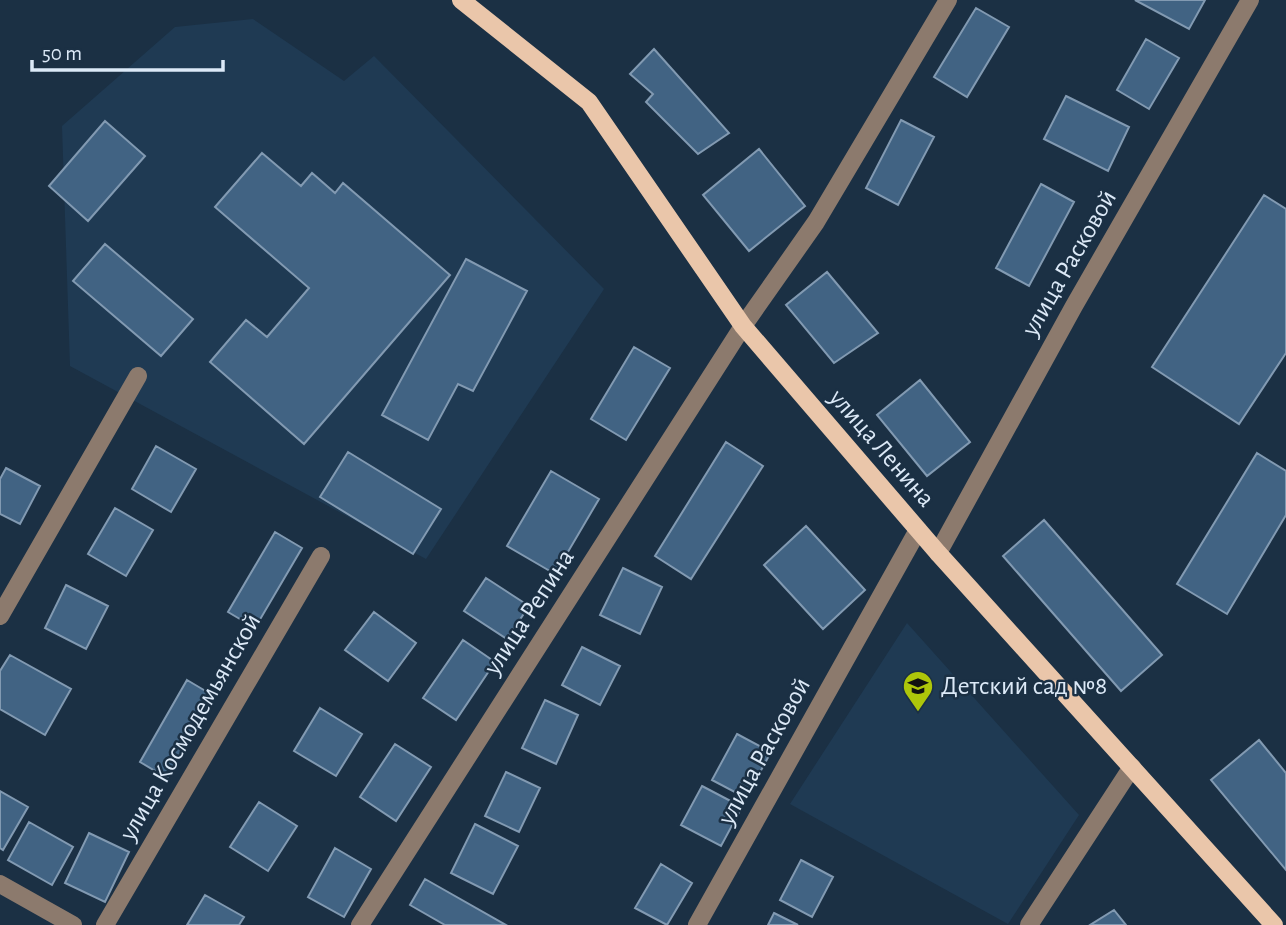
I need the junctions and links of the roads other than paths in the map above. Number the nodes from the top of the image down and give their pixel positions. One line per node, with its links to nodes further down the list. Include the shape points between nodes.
1 (461, 0): 4 (main road, улица Ленина, via 589,102)
2 (948, 0): 4 (street, улица Репина, via 816,222)
3 (1250, 0): 7 (street, улица Расковой)
4 (743, 326): 6 (main road, улица Ленина); 14 (street, улица Репина)
5 (138, 376): 9 (street)
6 (918, 530): 7 (main road, улица Ленина); 15 (street, улица Расковой)
7 (938, 553): 10 (main road, улица Ленина)
8 (321, 556): 13 (street, улица Космодемьянской)
9 (0, 616)
10 (1132, 767): 16 (street); 17 (main road, улица Ленина)
11 (0, 884): 12 (street)
12 (73, 925)
13 (105, 925)
14 (360, 925)
15 (697, 925)
16 (1029, 925)
17 (1274, 925)

